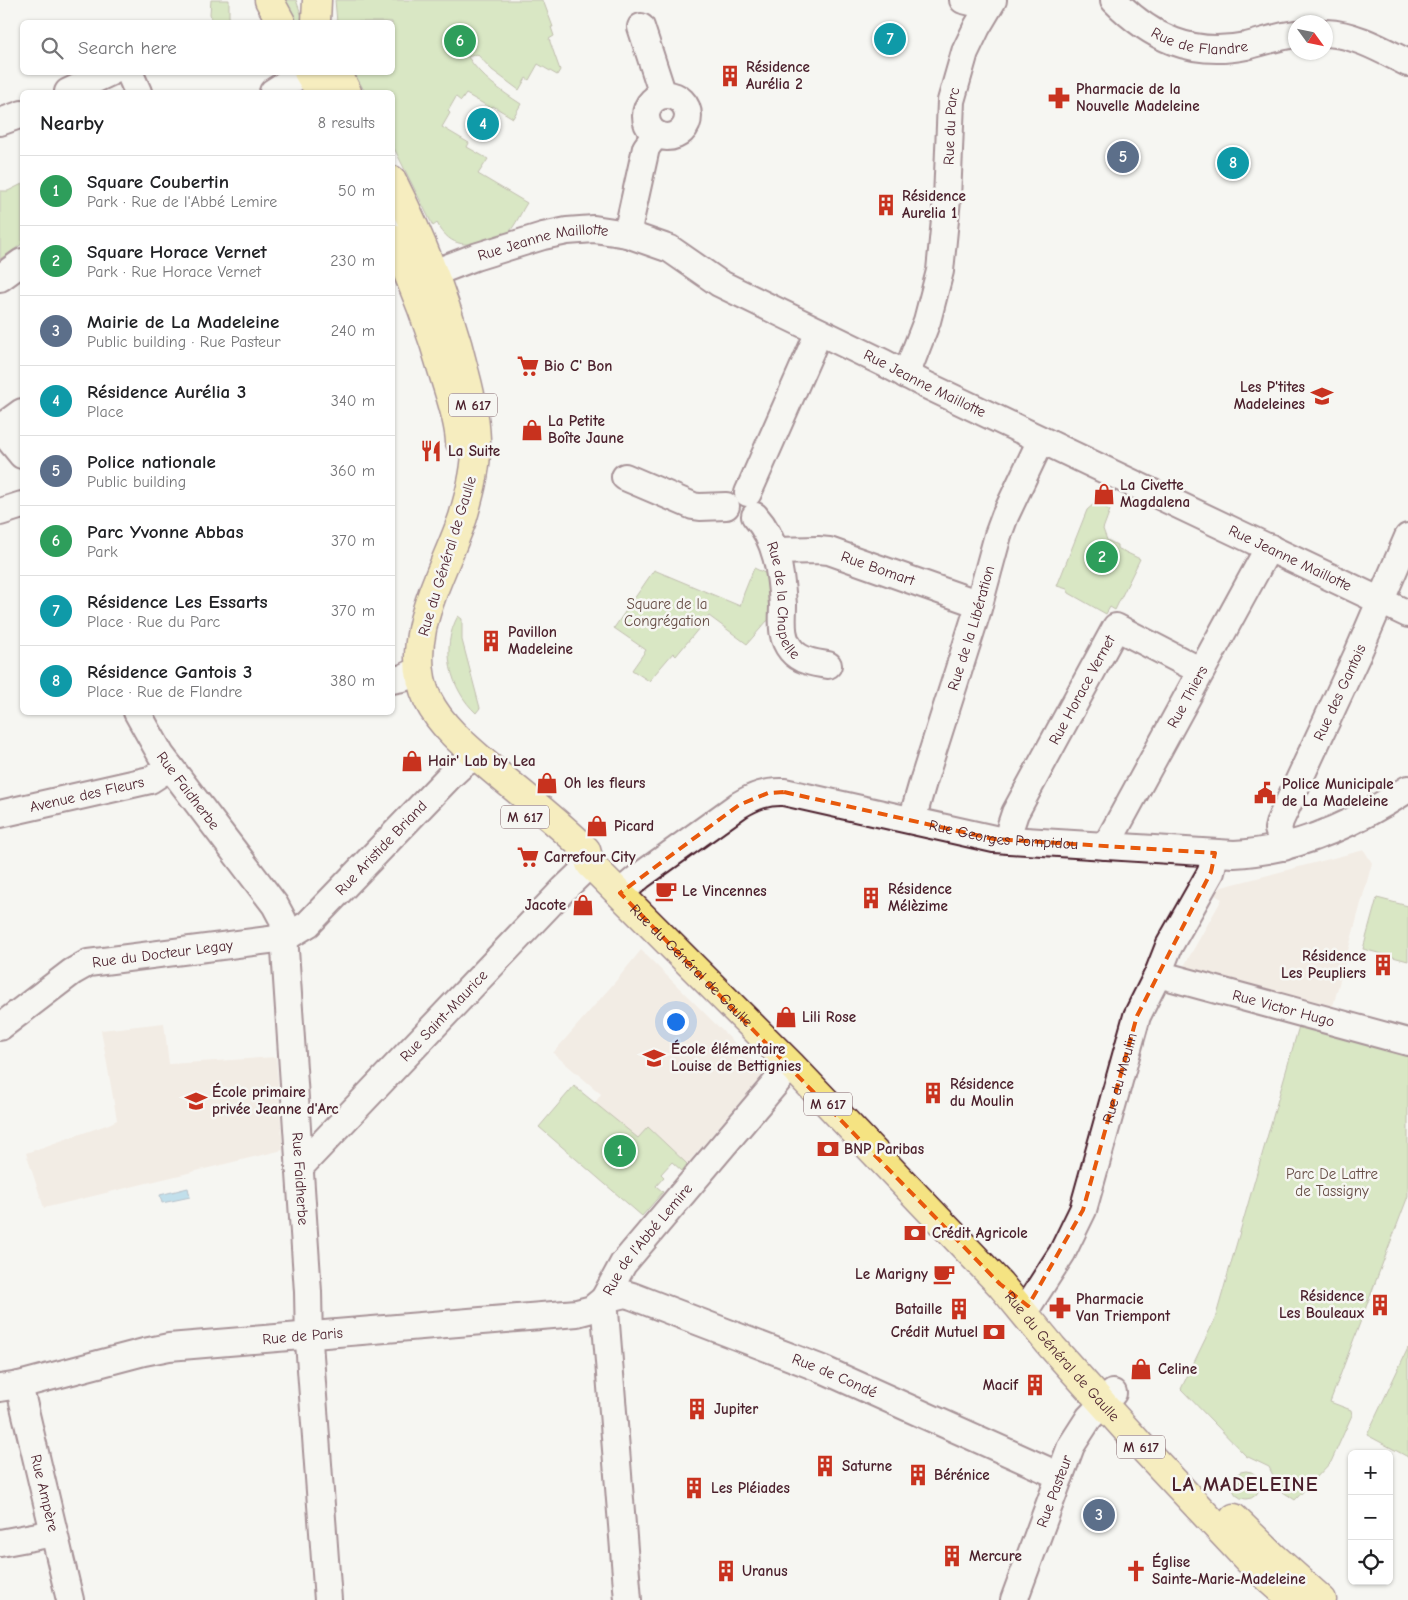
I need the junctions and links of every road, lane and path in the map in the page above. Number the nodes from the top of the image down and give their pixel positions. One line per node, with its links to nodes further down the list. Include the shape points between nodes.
1 (269, 0): 7 (main road)
2 (306, 0): 8 (main road)
3 (317, 0): 9 (main road)
4 (963, 0): 6 (street)
5 (1114, 0): 12 (street, Rue de Flandre, via 1150,30 1189,47 1226,49)
6 (991, 3): 38 (street, Rue du Parc, via 966,52 950,102 947,199 940,271 927,321)
7 (280, 20)
8 (311, 20)
9 (316, 20)
10 (641, 27): 26 (street)
11 (1333, 33): 13 (street, via 1365,42)
12 (1288, 36)
13 (1408, 63)
14 (105, 75): 20 (street)
15 (130, 75): 21 (street)
16 (299, 75): 22 (street)
17 (310, 75): 23 (main road)
18 (311, 75): 24 (street)
19 (338, 75): 25 (main road)
20 (72, 90)
21 (137, 90)
22 (276, 90)
23 (319, 90)
24 (326, 90)
25 (346, 90)
26 (663, 96): 29 (street, via 651,102 648,108 647,122); 29 (street, via 682,101 688,120 675,136)
27 (20, 115): 28 (street)
28 (0, 122)
29 (656, 134): 32 (street, via 646,148)
30 (395, 187): 35 (main road, Rue du Général de Gaulle / M 617)
31 (395, 221): 35 (street, via 419,272 426,276)
32 (627, 234): 35 (street, Rue Jeanne Maillotte, via 594,229 567,231 475,257); 37 (street, Rue Jeanne Maillotte, via 670,249 720,282)
33 (395, 244): 55 (main road, Rue du Général de Gaulle / M 617, via 411,278 434,344 456,415 460,440 453,493 407,623 403,650)
34 (20, 263): 36 (street)
35 (433, 274): 55 (main road, Rue du Général de Gaulle / M 617, via 469,388 476,454 462,517 423,625 419,651)
36 (0, 278)
37 (819, 332): 38 (street, Rue Jeanne Maillotte); 45 (street)
38 (906, 375): 41 (street, Rue Jeanne Maillotte)
39 (20, 413): 40 (street)
40 (0, 428): 42 (street)
41 (1041, 440): 48 (street, Rue Jeanne Maillotte); 51 (street, Rue de la Libération, via 1001,526)
42 (20, 453)
43 (625, 477): 45 (street, via 693,506)
44 (20, 505): 46 (street)
45 (743, 505): 49 (street, Rue de la Chapelle, via 766,528)
46 (0, 512)
47 (1408, 537): 50 (street, Rue des Gantois)
48 (1269, 547): 50 (street, Rue Jeanne Maillotte); 54 (street, Rue Thiers)
49 (775, 551): 51 (street, Rue Bomart, via 829,551); 53 (street, Rue de la Chapelle, via 786,642 803,659)
50 (1381, 601): 52 (street, Rue Jeanne Maillotte); 64 (street, Rue des Gantois, via 1280,821 1278,829)
51 (979, 604): 61 (street, Rue de la Libération)
52 (1408, 614)
53 (828, 666)
54 (1201, 670): 62 (street, Rue Horace Vernet, via 1116,627 1015,814); 63 (street, Rue Thiers)
55 (405, 676): 57 (main road, Rue du Général de Gaulle / M 617, via 410,699 436,738)
56 (139, 715): 58 (street, Rue Faidherbe)
57 (470, 760): 66 (main road, Rue du Général de Gaulle / M 617, via 576,861); 68 (street, Rue Aristide Briand, via 308,924)
58 (170, 767): 60 (street, Avenue des Fleurs, via 150,780); 68 (street, Rue Faidherbe, via 275,905 283,920)
59 (1408, 789): 64 (street, Rue Georges Pompidou, via 1356,820)
60 (0, 814)
61 (912, 820): 62 (street, Rue Georges Pompidou); 67 (street, Rue Georges Pompidou, via 784,792 768,793 739,805)
62 (1008, 840): 63 (street, Rue Georges Pompidou)
63 (1106, 846): 65 (street, Rue Georges Pompidou)
64 (1284, 847): 65 (street, Rue Georges Pompidou, via 1246,853)
65 (1215, 853): 69 (street, Rue du Moulin, via 1210,872)
66 (590, 864): 67 (main road, Rue du Général de Gaulle / M 617); 73 (street, Rue Saint-Maurice)
67 (620, 894): 72 (main road, Rue du Général de Gaulle / M 617)
68 (285, 938): 70 (street, Rue du Docteur Legay, via 88,963); 73 (street, Rue Faidherbe)
69 (1158, 974): 71 (street, Rue Victor Hugo); 76 (street, Rue du Moulin, via 1137,1016 1083,1210 1062,1253)
70 (0, 1027)
71 (1408, 1042)
72 (791, 1064): 74 (main road, Rue du Général de Gaulle / M 617); 75 (street, Rue de l'Abbé Lemire, via 623,1264)
73 (299, 1168): 77 (street, Rue Faidherbe)
74 (1000, 1284): 76 (main road, Rue du Général de Gaulle / M 617); 79 (main road, Rue du Général de Gaulle / M 617, via 1052,1347)
75 (604, 1299): 77 (street, Rue de Paris, via 592,1309 577,1313); 80 (street, Rue de Condé, via 625,1294 742,1337 830,1372); 85 (street, Rue de l'Abbé Lemire)
76 (1028, 1306): 79 (main road, Rue du Général de Gaulle / M 617, via 1064,1340)
77 (309, 1336): 78 (street, Rue de Paris, via 169,1347); 84 (street, Rue Faidherbe)
78 (10, 1387): 81 (street, Rue Ampère)
79 (1108, 1398): 80 (street, Rue Pasteur, via 1077,1436); 87 (main road, Rue du Général de Gaulle / M 617, via 1141,1446 1248,1560); 88 (main road, Rue du Général de Gaulle / M 617)
80 (1060, 1476): 86 (street, Rue Pasteur)
81 (54, 1534): 82 (street); 83 (street, Rue Ampère)
82 (0, 1543)
83 (70, 1600)
84 (328, 1600)
85 (628, 1600)
86 (1014, 1600)
87 (1293, 1600)
88 (1322, 1600)

